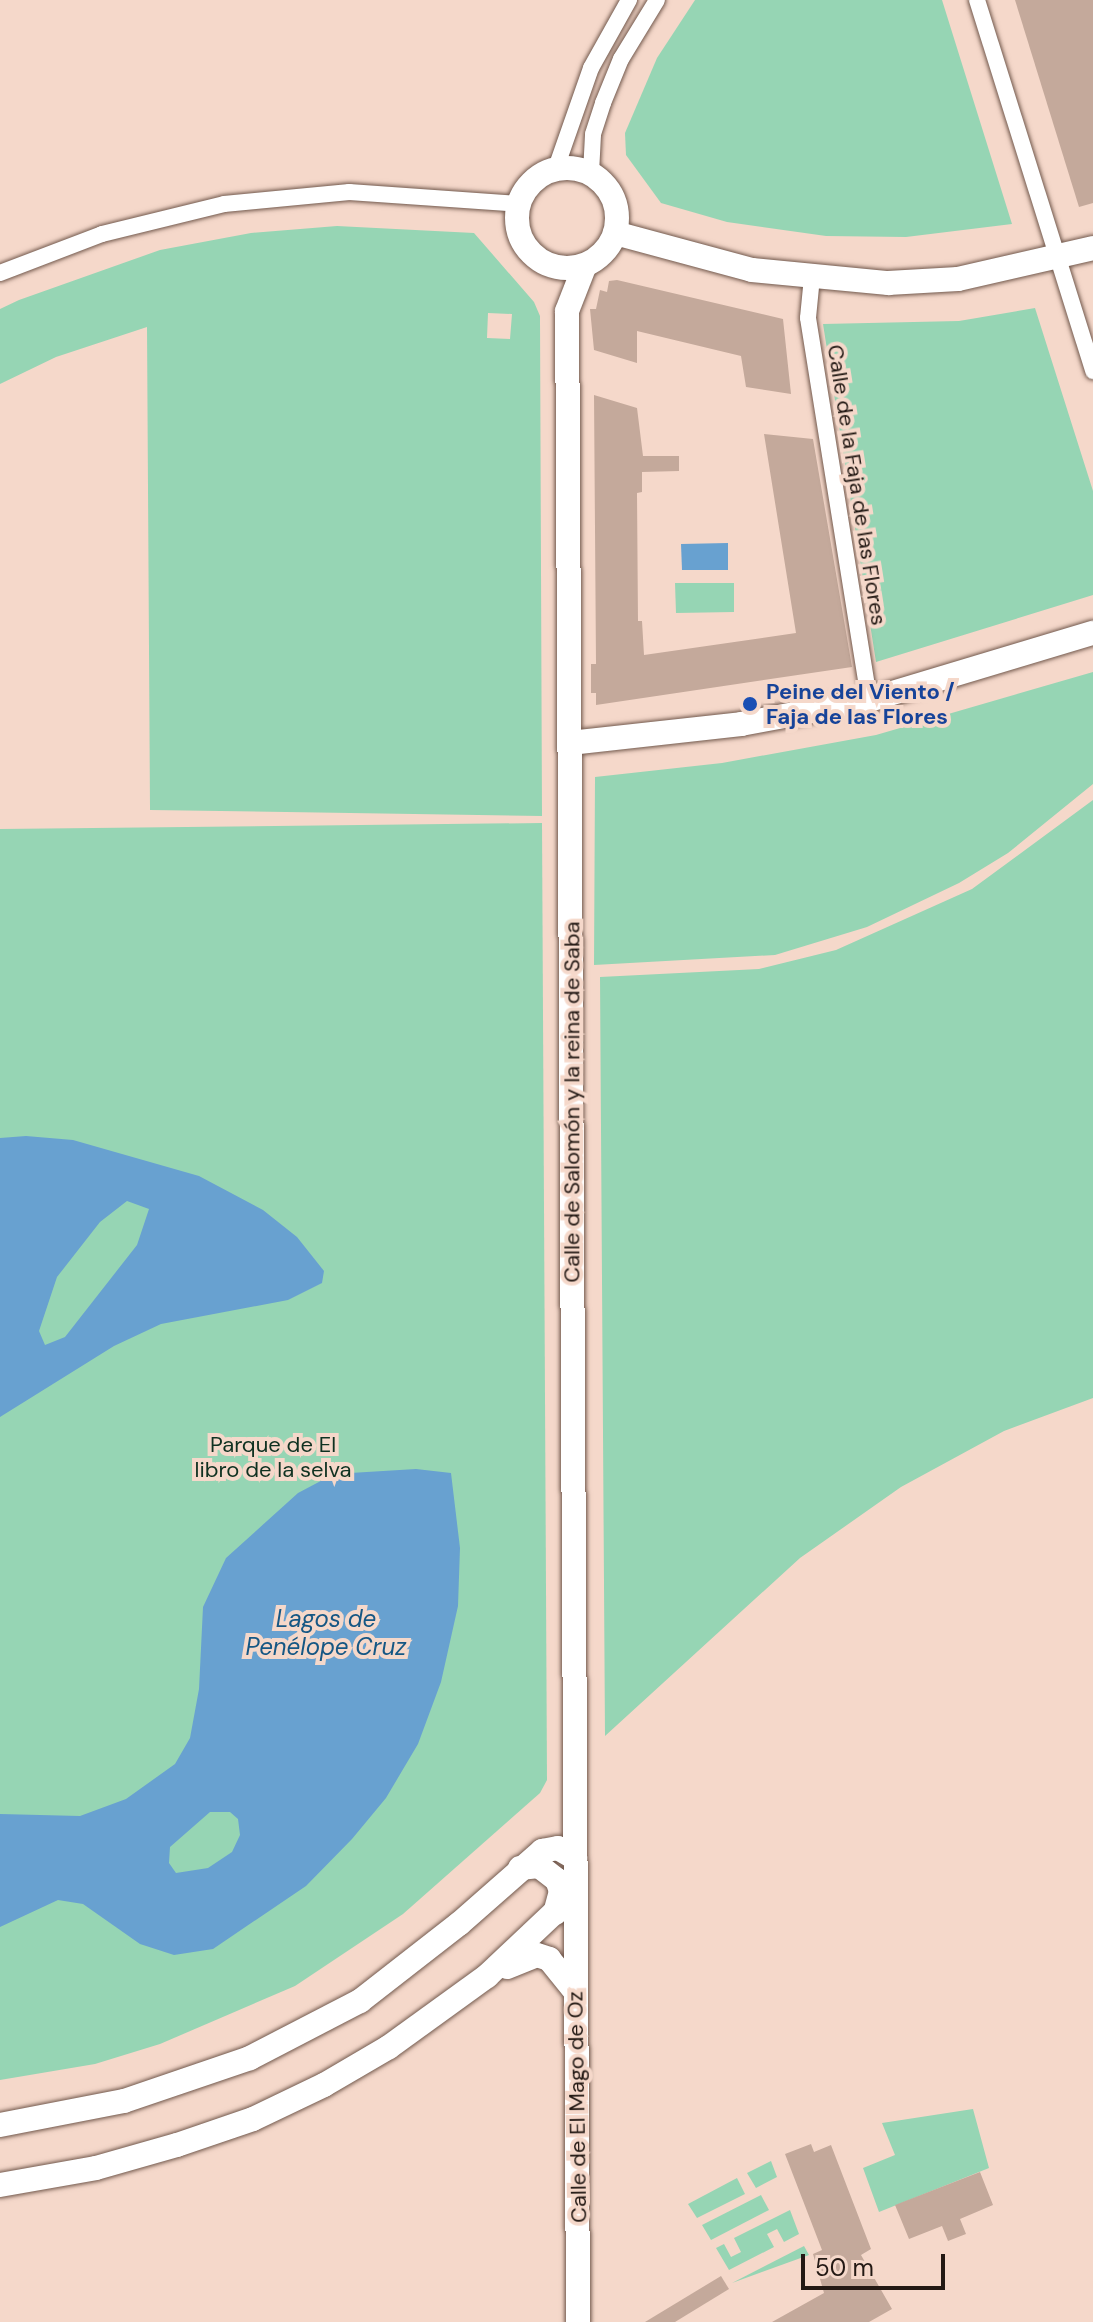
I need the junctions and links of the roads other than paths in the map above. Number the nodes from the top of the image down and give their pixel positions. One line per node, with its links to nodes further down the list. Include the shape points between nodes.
1 (629, 0): 4 (street, via 591,68)
2 (657, 0): 5 (street, via 621,59 603,103 593,134)
3 (977, 0): 9 (street)
4 (556, 168): 5 (street); 6 (street, via 537,178)
5 (591, 173): 7 (street, via 614,199)
6 (519, 204): 10 (street, via 519,234); 12 (street, via 349,192 224,204 102,234)
7 (615, 233): 11 (street, via 603,252); 13 (street, via 706,260)
8 (1093, 248): 9 (street)
9 (1058, 259): 13 (street, via 958,279 888,283); 15 (street)
10 (545, 263): 11 (street); 14 (street, Calle de Salomón y la reina de Saba)
11 (585, 265): 14 (street, Calle de Salomón y la reina de Saba)
12 (0, 273)
13 (812, 277): 17 (street, Calle de la Faja de las Flores, via 808,318)
14 (567, 311): 18 (street, Calle de Salomón y la reina de Saba)
15 (1093, 371)
16 (1093, 633): 17 (street)
17 (869, 700): 18 (street, via 741,724)
18 (570, 743): 19 (street, Calle de Salomón y la reina de Saba)
19 (575, 1802): 20 (street, Calle de Salomón y la reina de Saba); 21 (street)
20 (575, 1858): 21 (street, via 551,1847); 22 (street, Calle de Salomón y la reina de Saba)
21 (520, 1868): 23 (street, via 539,1866 557,1880 561,1891); 26 (street, via 406,1966 306,2031 193,2080 124,2101)
22 (575, 1893): 23 (street); 25 (street, Calle de El Mago de Oz)
23 (555, 1913): 24 (street)
24 (487, 1976): 25 (street, via 537,1955 561,1967); 27 (street, via 389,2047 253,2119 96,2168)
25 (576, 1994): 28 (street, Calle de El Mago de Oz)
26 (0, 2125)
27 (0, 2185)
28 (578, 2322)

